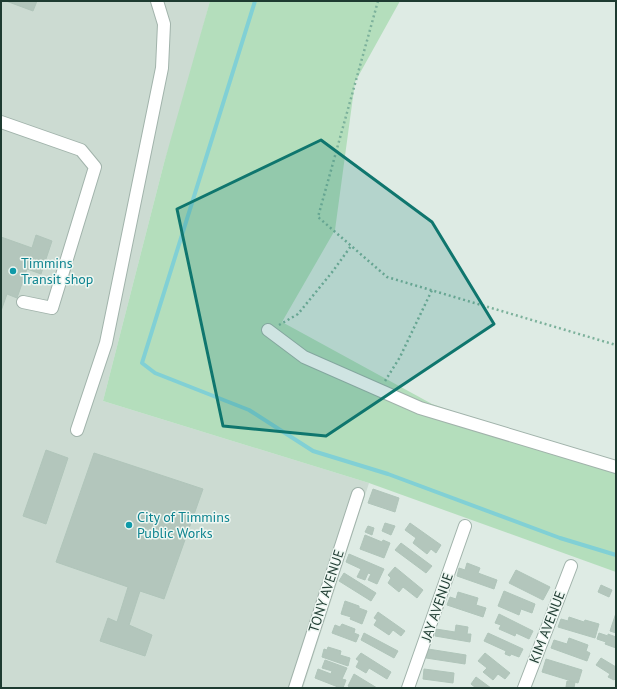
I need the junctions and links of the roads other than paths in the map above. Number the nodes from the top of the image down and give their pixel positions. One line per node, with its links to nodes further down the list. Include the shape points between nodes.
1 (157, 1): 5 (street, via 164,24 162,68 106,343)
2 (1, 122): 3 (street, via 81,150 95,167 52,308)
3 (24, 302)
4 (268, 330): 6 (street, via 304,357 420,408)
5 (77, 430)
6 (616, 467)
7 (358, 494): 10 (street, TONY AVENUE)
8 (465, 526): 11 (street, JAY AVENUE)
9 (571, 566): 12 (street, KIM AVENUE)
10 (295, 688)
11 (408, 688)
12 (524, 688)

